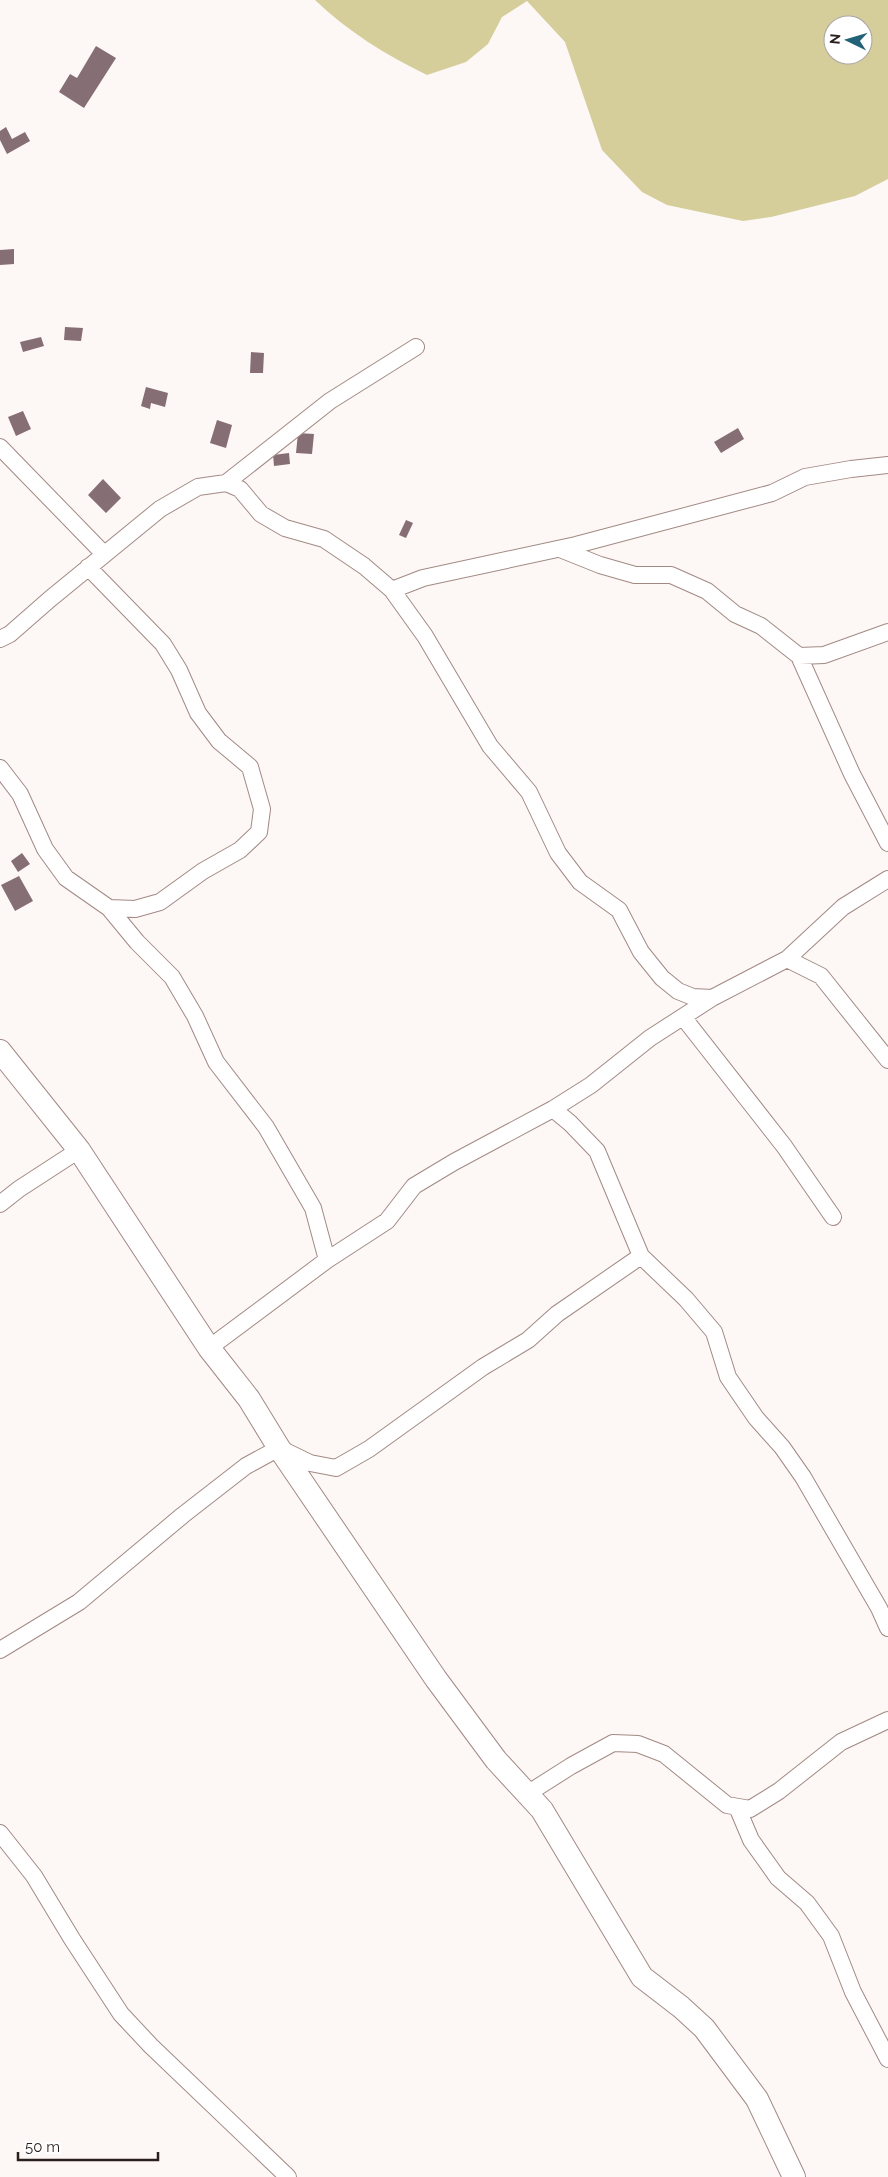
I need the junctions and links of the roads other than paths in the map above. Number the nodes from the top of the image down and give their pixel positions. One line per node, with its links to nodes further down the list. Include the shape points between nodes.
1 (416, 347): 4 (street, via 330,400)
2 (0, 447): 6 (street)
3 (888, 465): 5 (street, via 805,477 772,493)
4 (226, 483): 6 (street, via 198,487 160,509); 8 (street, via 240,489 260,514 285,528 324,539)
5 (560, 549): 8 (street, via 424,578); 11 (street, via 635,575 671,575 707,591 735,614 761,626)
6 (104, 554): 7 (street)
7 (88, 567): 10 (street); 15 (street, via 163,644 179,670 198,713 219,741 250,767 262,809 259,832 240,850 203,871 160,902 135,909)
8 (392, 590): 17 (street, via 435,652 490,746 529,792 558,853 580,882 619,910 641,952 662,978 678,991 693,997)
9 (888, 632): 11 (street, via 824,655)
10 (0, 639)
11 (799, 656): 13 (street, via 852,774)
12 (0, 768): 15 (street, via 20,794 45,849 66,878)
13 (888, 843)
14 (888, 879): 16 (street, via 843,907)
15 (109, 908): 26 (street, via 172,977 216,1062 266,1127 313,1208)
16 (787, 959): 17 (street); 20 (street, via 820,976)
17 (712, 998): 18 (street)
18 (683, 1017): 21 (street); 24 (street, via 784,1146)
19 (0, 1051): 22 (street)
20 (888, 1060)
21 (553, 1109): 25 (street, via 597,1151); 26 (street, via 414,1186 387,1220)
22 (80, 1150): 23 (street); 27 (street)
23 (0, 1204)
24 (833, 1217)
25 (641, 1256): 28 (street, via 557,1314 528,1340 336,1468 310,1463); 29 (street, via 686,1299 714,1332 728,1377 803,1477)
26 (327, 1260): 27 (street)
27 (209, 1348): 28 (street, via 249,1399)
28 (280, 1448): 30 (street, via 239,1472 79,1602); 32 (street, via 436,1679 496,1760)
29 (888, 1628)
30 (0, 1650)
31 (888, 1720): 33 (street, via 841,1742 779,1791 750,1809)
32 (527, 1794): 33 (street, via 613,1743 638,1744 664,1754 727,1805); 37 (street, via 542,1810 642,1977 704,2028 757,2099)
33 (737, 1806): 35 (street, via 752,1840 778,1878 807,1903 831,1936 853,1992)
34 (0, 1833): 36 (street, via 34,1876 121,2014)
35 (888, 2059)
36 (288, 2177)
37 (794, 2177)

